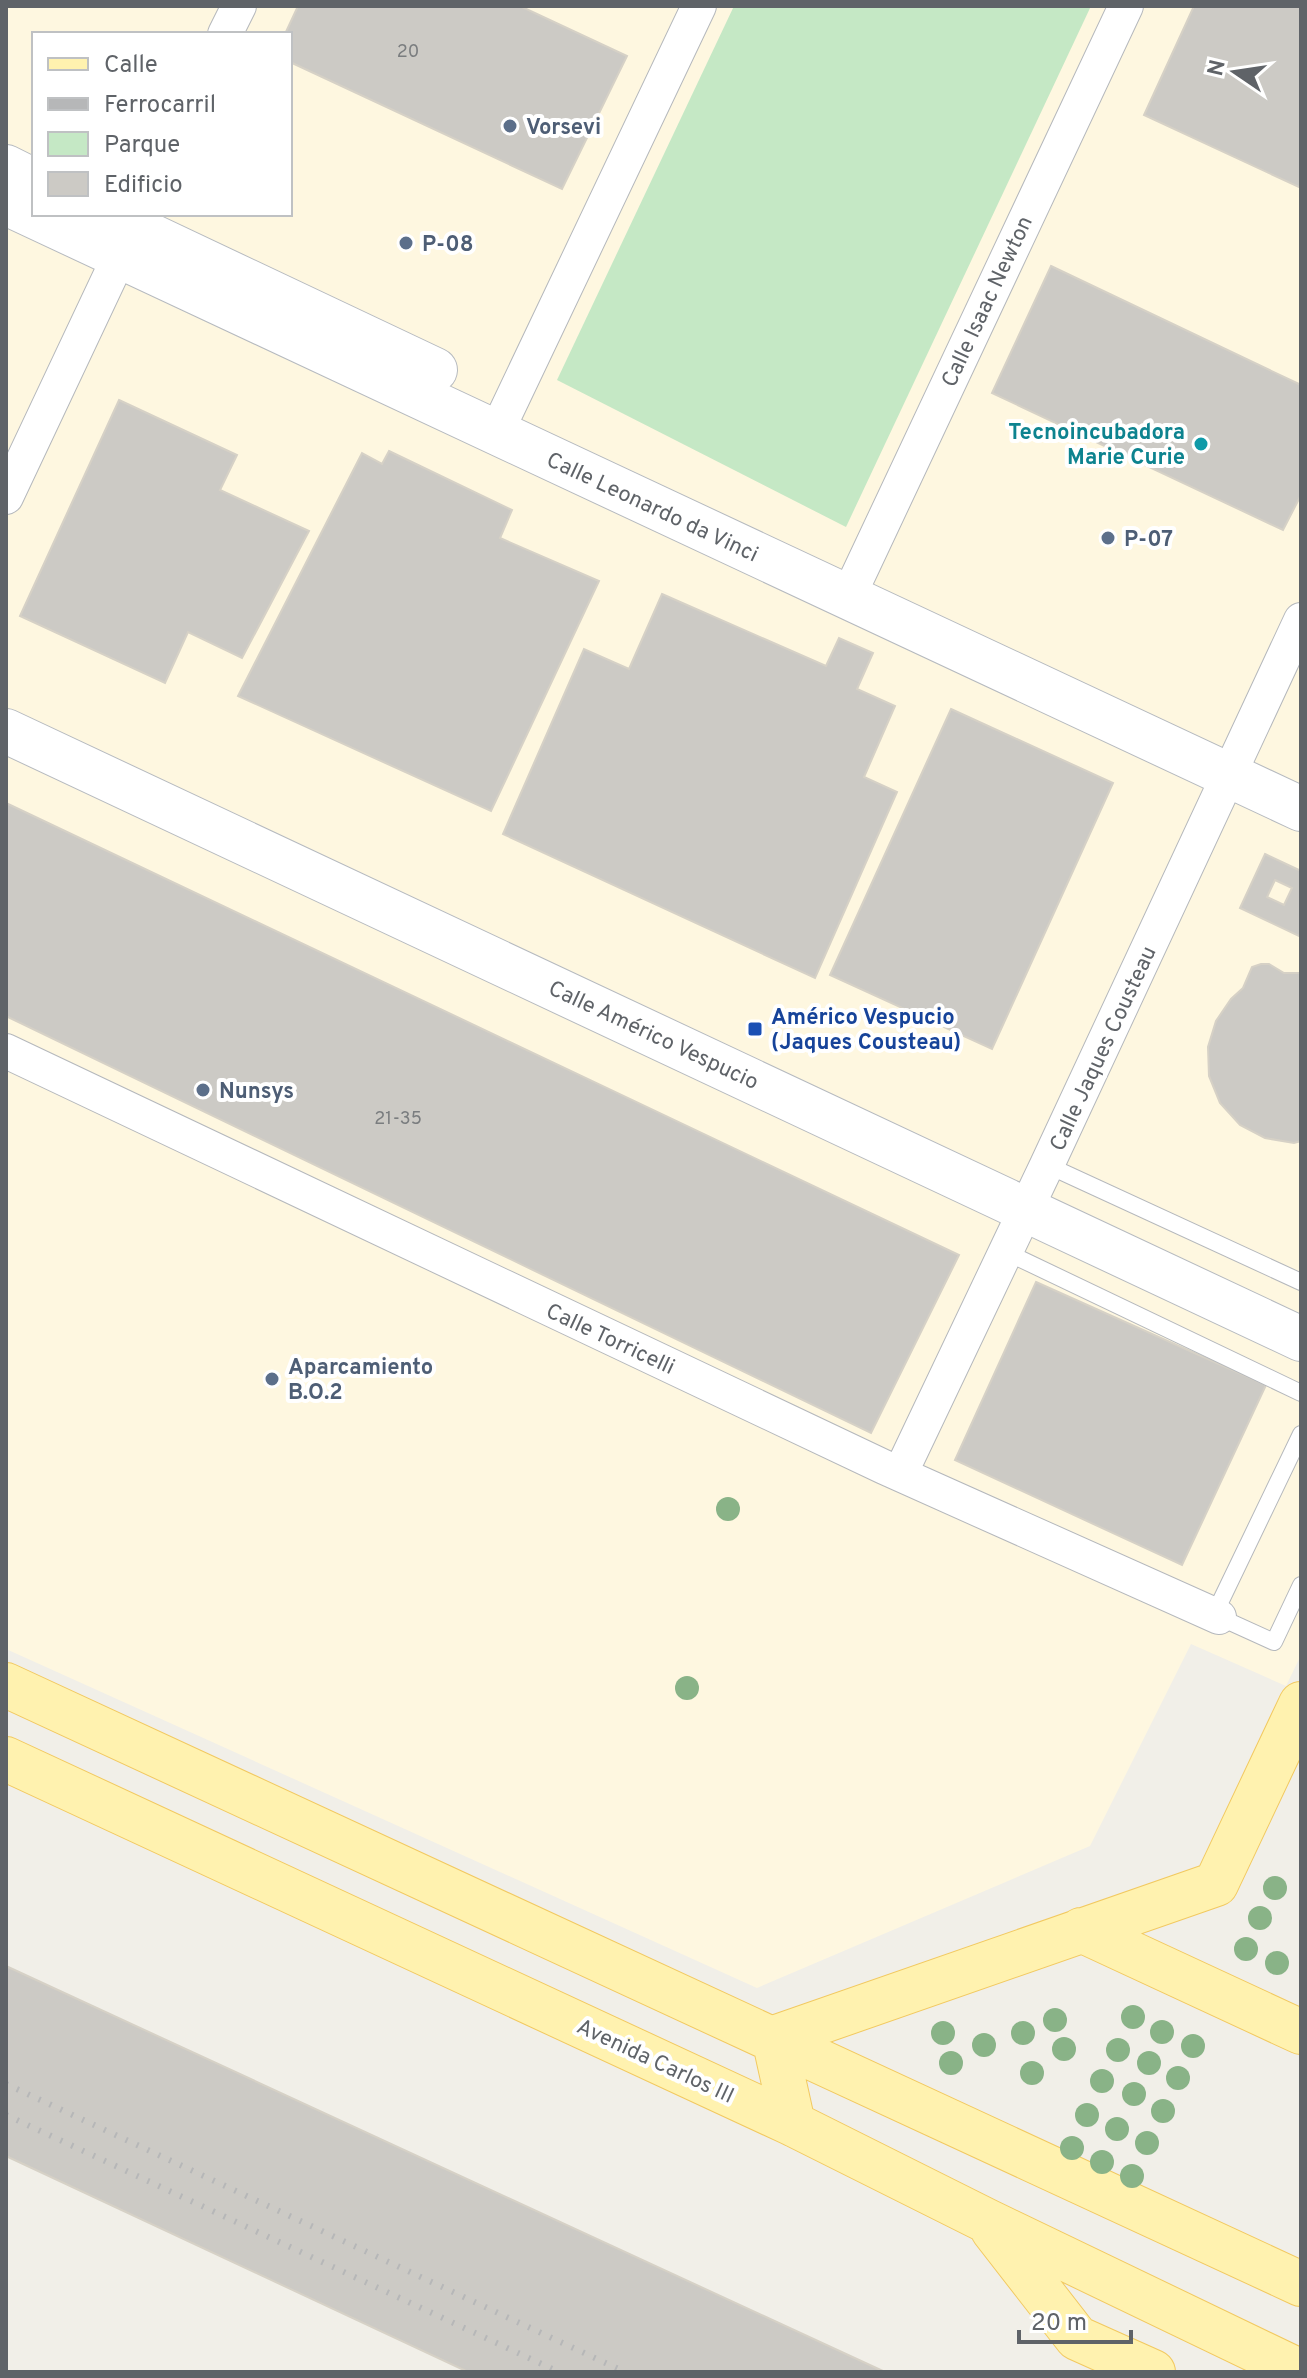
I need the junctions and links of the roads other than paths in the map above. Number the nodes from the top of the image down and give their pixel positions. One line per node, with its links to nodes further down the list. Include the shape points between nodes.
1 (239, 6): 4 (street)
2 (699, 6): 11 (street)
3 (1126, 6): 13 (street, Calle Isaac Newton)
4 (226, 32)
5 (6, 167): 6 (street)
6 (32, 180)
7 (6, 203): 8 (street, Calle Leonardo da Vinci)
8 (32, 209)
9 (67, 216): 10 (street, Calle Leonardo da Vinci)
10 (124, 228): 11 (street, Calle Leonardo da Vinci); 12 (street)
11 (502, 419): 13 (street, Calle Leonardo da Vinci)
12 (6, 497)
13 (854, 584): 16 (street, Calle Leonardo da Vinci)
14 (1301, 620): 16 (street, Calle Jaques Cousteau)
15 (6, 731): 21 (street, Calle Américo Vespucio)
16 (1234, 764): 17 (street, Calle Leonardo da Vinci); 18 (street, Calle Leonardo da Vinci); 20 (street, Calle Jaques Cousteau)
17 (1301, 780)
18 (1301, 809)
19 (6, 1051): 27 (street, Calle Torricelli)
20 (1047, 1165): 21 (street, Calle Jaques Cousteau); 23 (lane)
21 (1026, 1209): 22 (street, Calle Jaques Cousteau); 24 (street, Calle Américo Vespucio)
22 (1006, 1252): 25 (lane); 27 (street, Calle Jaques Cousteau)
23 (1301, 1282)
24 (1301, 1339)
25 (1301, 1393)
26 (1301, 1434): 29 (lane)
27 (900, 1474): 29 (street, Calle Torricelli)
28 (1301, 1585): 29 (lane, via 1274,1642)
29 (1217, 1616)
30 (6, 1685): 35 (main road)
31 (1301, 1704): 33 (main road, via 1216,1884)
32 (6, 1759): 36 (main road, Avenida Carlos III)
33 (1081, 1930): 34 (main road); 35 (main road)
34 (1301, 2032)
35 (774, 2038): 36 (main road); 38 (main road)
36 (793, 2124): 37 (main road, Avenida Carlos III)
37 (987, 2221): 39 (main road, via 1077,2338); 40 (main road, Avenida Carlos III)
38 (1301, 2284)
39 (1153, 2372)
40 (1301, 2372)

